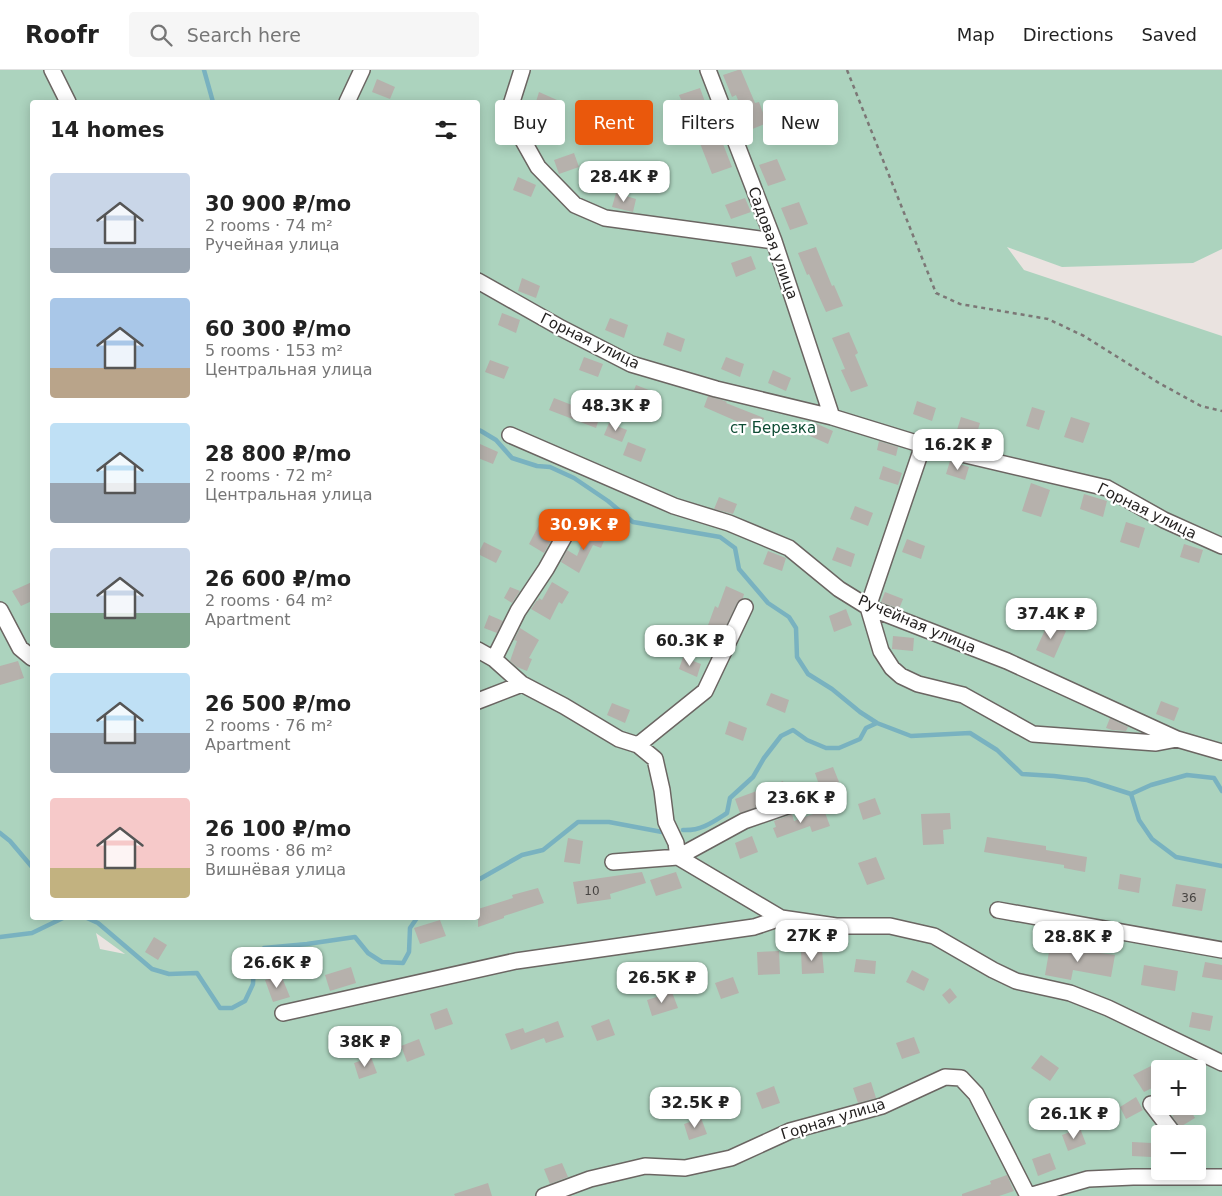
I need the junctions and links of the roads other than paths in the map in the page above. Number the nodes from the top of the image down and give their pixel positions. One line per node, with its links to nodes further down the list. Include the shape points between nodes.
1 (52, 70): 5 (street)
2 (362, 70): 6 (street)
3 (522, 70): 7 (street, via 510,108 520,136 538,167 575,205 606,218)
4 (708, 70): 7 (street, Садовая улица)
5 (67, 100)
6 (348, 100)
7 (774, 241): 9 (street, Садовая улица)
8 (480, 282): 9 (street, Горная улица, via 631,364 716,389)
9 (832, 417): 11 (street, Горная улица)
10 (510, 435): 15 (street, Ручейная улица, via 674,506 729,523 789,548 838,589)
11 (923, 445): 13 (street, Горная улица, via 1107,488 1164,520); 15 (street)
12 (574, 519): 19 (street, via 518,611)
13 (1222, 546)
14 (745, 607): 23 (street, via 705,692)
15 (868, 607): 22 (street, Ручейная улица, via 1008,661); 22 (street, via 881,650 901,676 918,684 963,695 1034,734 1156,743)
16 (0, 610): 18 (street, via 20,648)
17 (480, 651): 19 (street)
18 (30, 656)
19 (494, 659): 20 (street)
20 (522, 684): 21 (street); 23 (street, via 619,739)
21 (480, 700)
22 (1177, 739): 24 (street, Ручейная улица)
23 (638, 745): 26 (street, via 655,759 666,822 676,843)
24 (1222, 752)
25 (828, 792): 26 (street, via 744,821)
26 (678, 857): 27 (street); 29 (street)
27 (613, 862)
28 (998, 910): 30 (street)
29 (781, 918): 31 (street, via 754,927 516,962); 32 (street, via 836,926 890,926 934,936 1016,981 1070,993 1108,1008)
30 (1222, 950)
31 (283, 1013)
32 (1222, 1063)
33 (1159, 1115): 34 (street)
34 (1167, 1125)
35 (1215, 1177): 37 (street, via 1088,1179)
36 (544, 1196): 37 (street, Горная улица, via 590,1179 645,1166 684,1168 731,1158 790,1130 882,1106 945,1077 961,1078 976,1094)
37 (1029, 1196)

